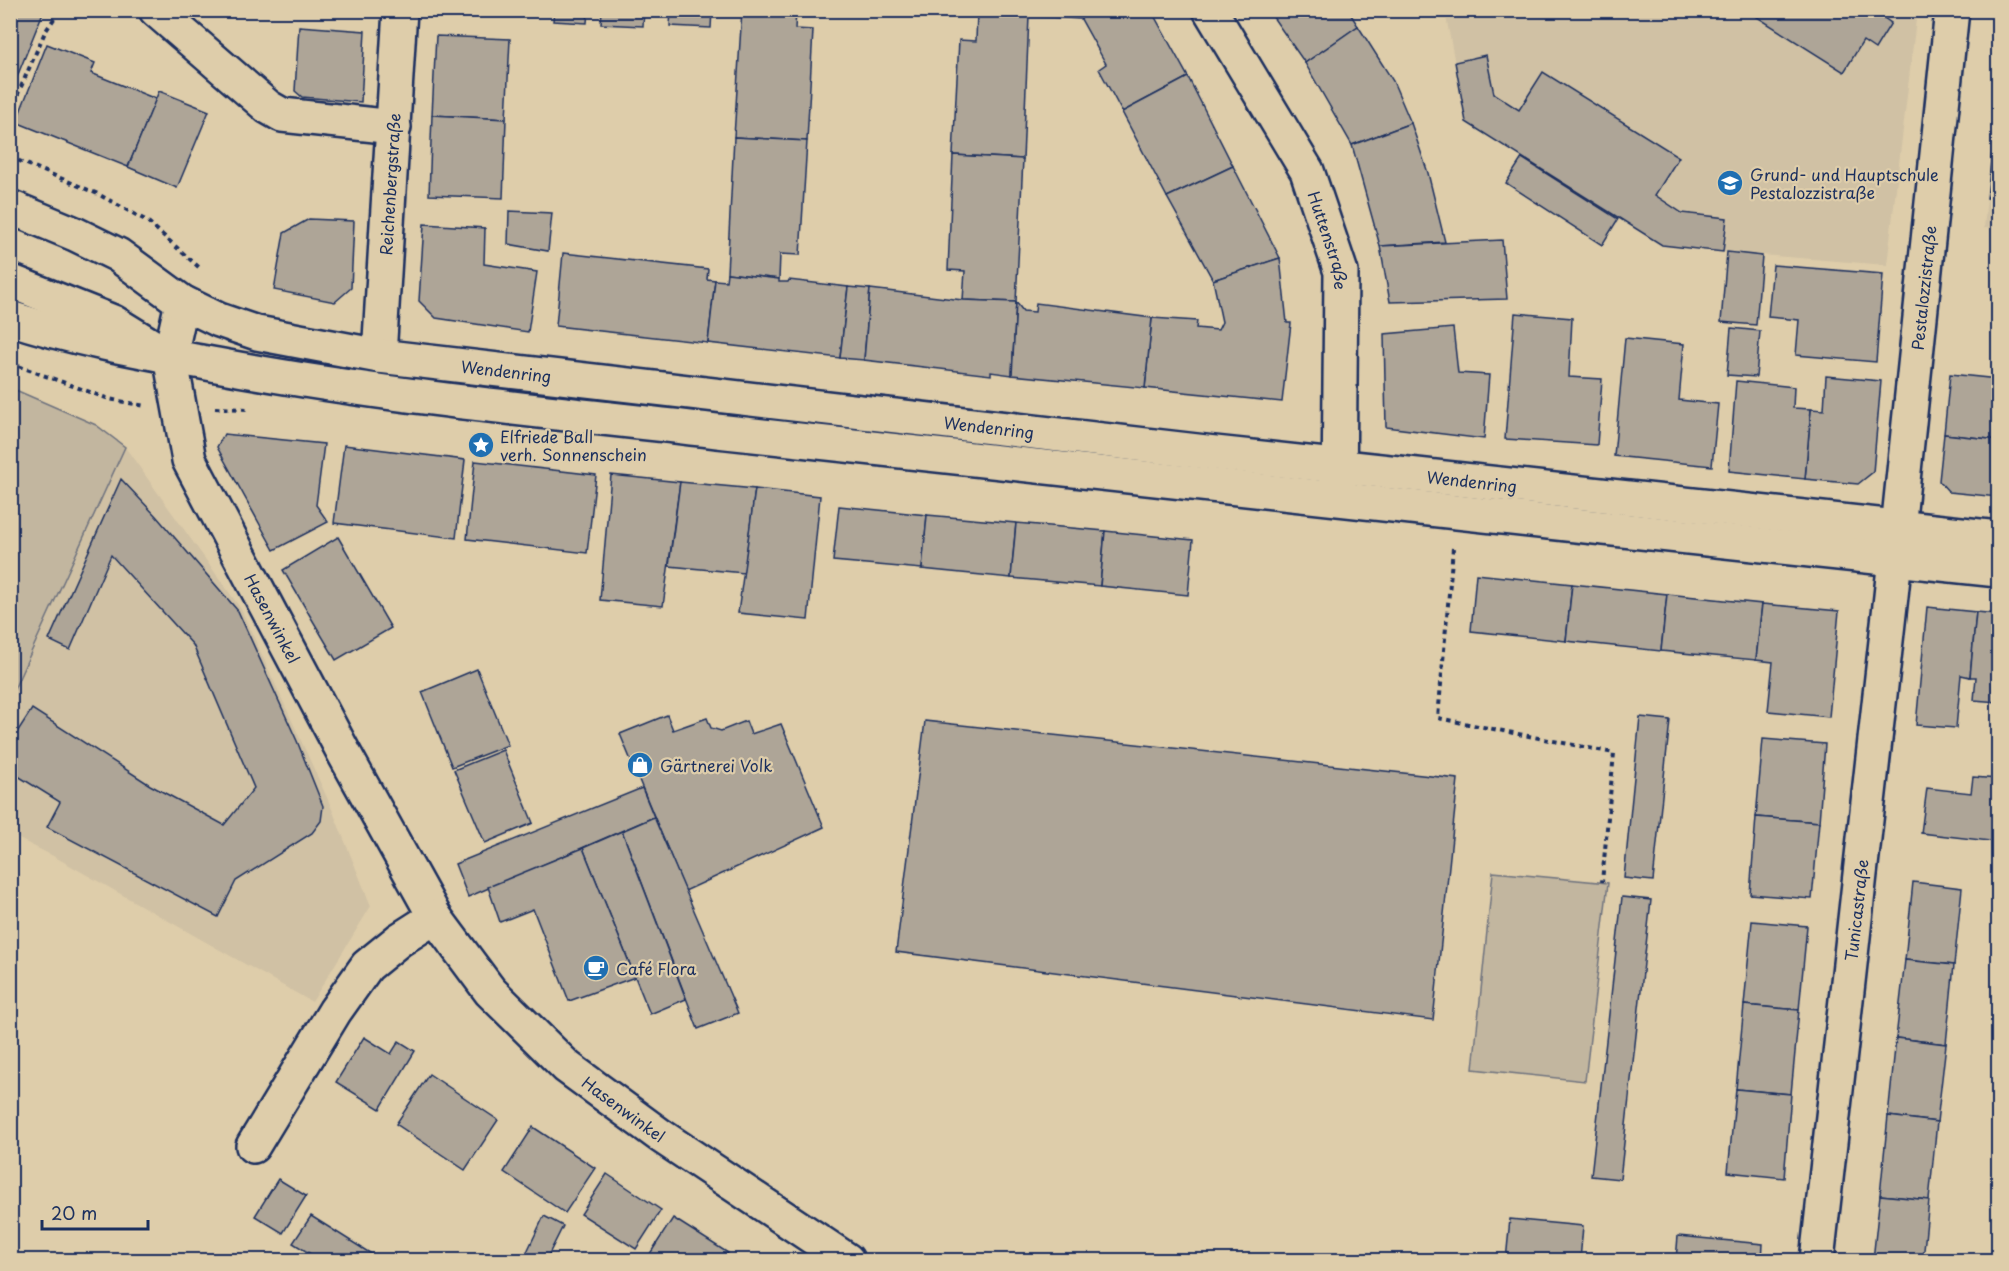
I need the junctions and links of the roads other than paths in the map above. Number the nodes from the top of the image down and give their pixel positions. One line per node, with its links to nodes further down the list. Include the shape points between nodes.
1 (156, 10): 5 (main road, via 282,115)
2 (400, 10): 5 (main road, Reichenbergstraße)
3 (1210, 10): 12 (main road, Huttenstraße, via 1307,171 1341,272)
4 (1952, 10): 15 (main road, Pestalozzistraße)
5 (394, 127): 11 (main road, Reichenbergstraße)
6 (10, 207): 8 (main road, Wendenring, via 118,255)
7 (10, 281): 10 (main road, via 113,322)
8 (182, 302): 10 (main road, Hasenwinkel); 11 (main road, Wendenring, via 257,333)
9 (10, 318): 10 (main road, Wendenring)
10 (170, 356): 13 (main road, Wendenring, via 388,393); 17 (main road, Hasenwinkel, via 189,460 340,747)
11 (380, 356): 12 (main road, Wendenring)
12 (1340, 466): 13 (main road, Huttenstraße); 15 (main road, Wendenring)
13 (1338, 499): 15 (main road, Wendenring)
14 (1998, 538): 15 (main road, Wendenring)
15 (1897, 544): 16 (main road, Wendenring); 20 (main road, Tunicastraße)
16 (1998, 570)
17 (435, 917): 18 (main road, via 367,966); 19 (main road, Hasenwinkel, via 490,991 567,1067 660,1136)
18 (253, 1146)
19 (847, 1260)
20 (1817, 1260)

